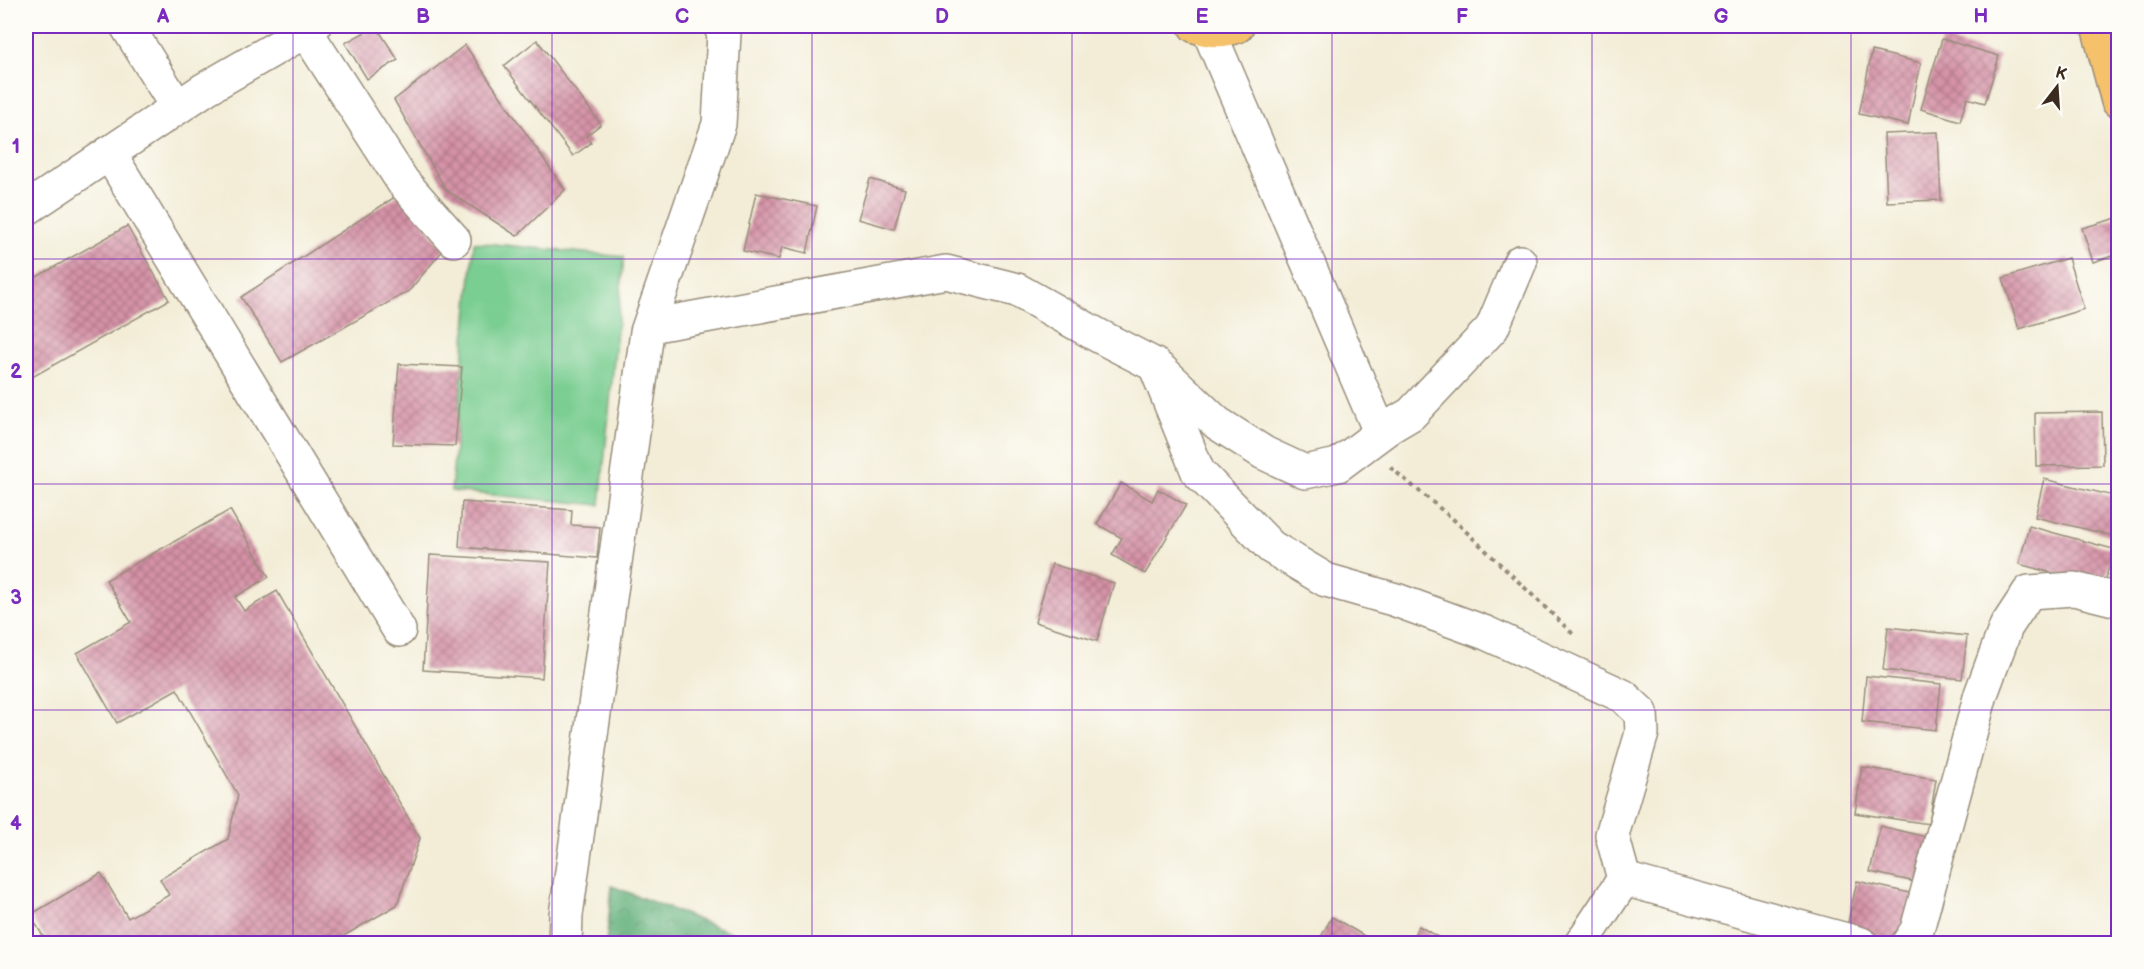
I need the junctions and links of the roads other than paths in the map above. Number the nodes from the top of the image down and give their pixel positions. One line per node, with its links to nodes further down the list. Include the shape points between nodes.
1 (128, 26): 7 (street)
2 (720, 26): 12 (street, via 724,33 718,124)
3 (2098, 26): 6 (main road)
4 (1213, 27): 14 (street, via 1375,420)
5 (309, 28): 7 (street); 10 (street, via 403,182)
6 (2118, 101)
7 (177, 107): 8 (street)
8 (110, 153): 9 (street); 16 (street)
9 (26, 209)
10 (454, 240)
11 (1520, 262): 14 (street, via 1492,328 1410,414)
12 (650, 326): 13 (street, via 946,272 1017,290); 18 (street)
13 (1155, 365): 14 (street, via 1217,423 1264,453 1305,472 1338,465); 17 (street, via 1198,472 1270,547 1326,580 1396,600 1486,633 1623,696 1641,713 1642,733 1612,835)
14 (1377, 436)
15 (2118, 600): 21 (street, via 2074,589 2029,592 2006,627 1981,694 1917,930)
16 (399, 630)
17 (1624, 879): 19 (street); 20 (street)
18 (565, 944)
19 (1581, 944)
20 (1860, 944)
21 (1908, 944)

